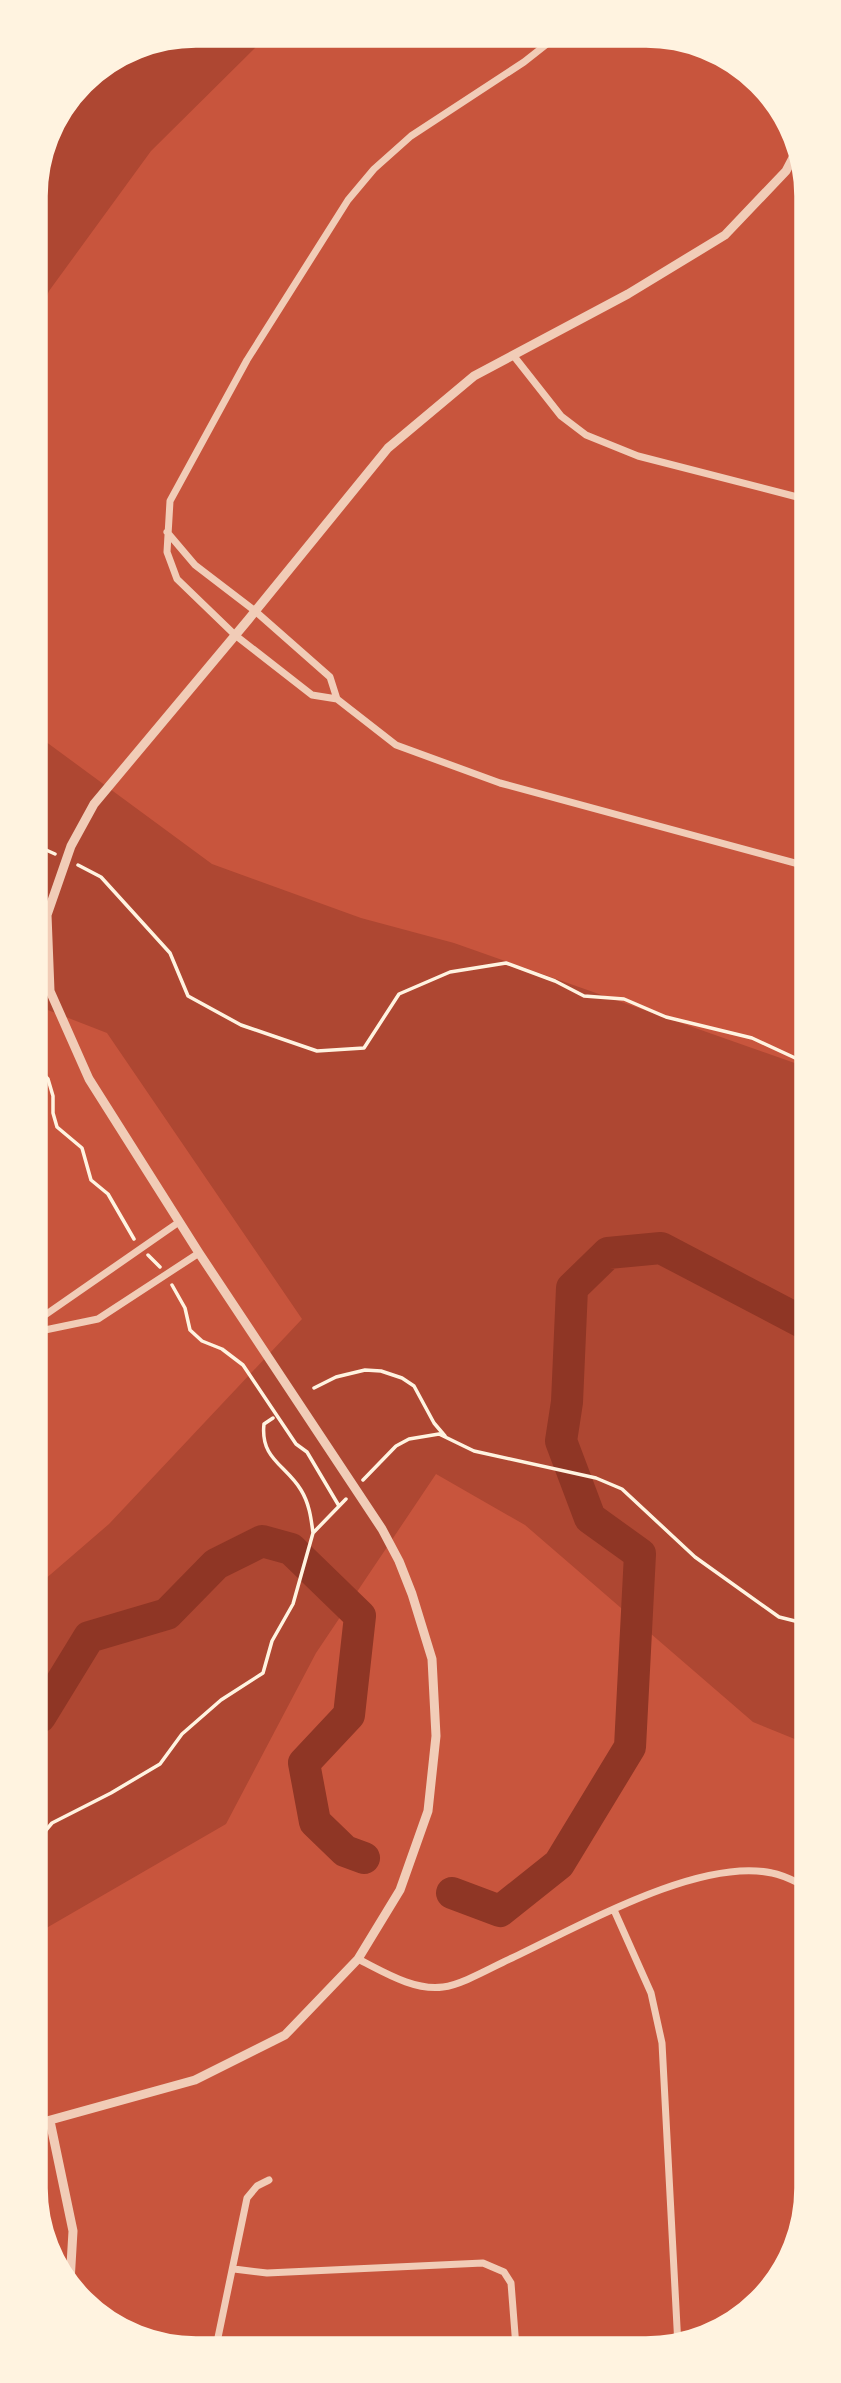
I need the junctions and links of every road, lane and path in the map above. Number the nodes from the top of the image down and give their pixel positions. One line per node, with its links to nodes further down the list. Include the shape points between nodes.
1 (544, 46): 5 (street, via 411,136 348,200 234,384 170,501)
2 (792, 160): 3 (street, via 725,235 628,294)
3 (513, 355): 4 (street, via 561,416 586,435 638,456); 6 (street, via 474,376 388,448)
4 (796, 497)
5 (167, 531): 6 (street, via 195,565); 7 (street, via 167,552 177,579)
6 (255, 611): 7 (street); 8 (street, via 330,677)
7 (235, 635): 8 (street, via 312,695); 10 (street, via 94,804)
8 (337, 699): 11 (street, via 396,745 500,783)
9 (46, 850): 10 (path)
10 (66, 859): 12 (path, via 101,877 170,953 188,996 241,1025 317,1051 364,1048 400,994 450,972 506,963 584,996 624,999 666,1017 752,1038); 14 (street, via 47,915 50,991 89,1079)
11 (796, 863)
12 (796, 1057)
13 (46, 1077): 15 (path, via 57,1127 82,1148 91,1180 108,1194)
14 (179, 1222): 15 (street); 16 (street)
15 (142, 1248): 17 (path); 18 (street)
16 (199, 1253): 17 (street); 23 (street)
17 (167, 1274): 19 (street, via 98,1319); 24 (path, via 185,1308 190,1330 243,1365 296,1444 307,1452)
18 (46, 1314)
19 (46, 1330)
20 (314, 1388): 22 (path, via 365,1370 402,1378 414,1386)
21 (273, 1418): 25 (path, via 264,1424 266,1448 300,1488 310,1507)
22 (446, 1437): 23 (path, via 409,1439 396,1446); 26 (path, via 474,1451 596,1478 621,1489 695,1557 779,1616)
23 (355, 1489): 24 (path); 30 (street, via 382,1529 412,1594 432,1659 436,1736 428,1811 400,1890)
24 (339, 1506): 25 (path)
25 (313, 1532): 27 (path, via 293,1604 272,1641 263,1672 182,1734 160,1764)
26 (795, 1621)
27 (46, 1830)
28 (795, 1882): 29 (street, via 772,1873 739,1871 656,1890)
29 (614, 1909): 30 (street, via 444,1987 421,1986); 36 (street, via 651,1993 662,2043)
30 (358, 1959): 31 (street, via 285,2035 195,2080)
31 (50, 2121): 32 (street); 35 (street, via 73,2231)
32 (46, 2122)
33 (269, 2180): 34 (street, via 247,2198)
34 (234, 2269): 37 (street); 38 (street, via 267,2273 484,2263 504,2272 511,2283)
35 (71, 2270)
36 (677, 2334)
37 (218, 2338)
38 (515, 2338)

